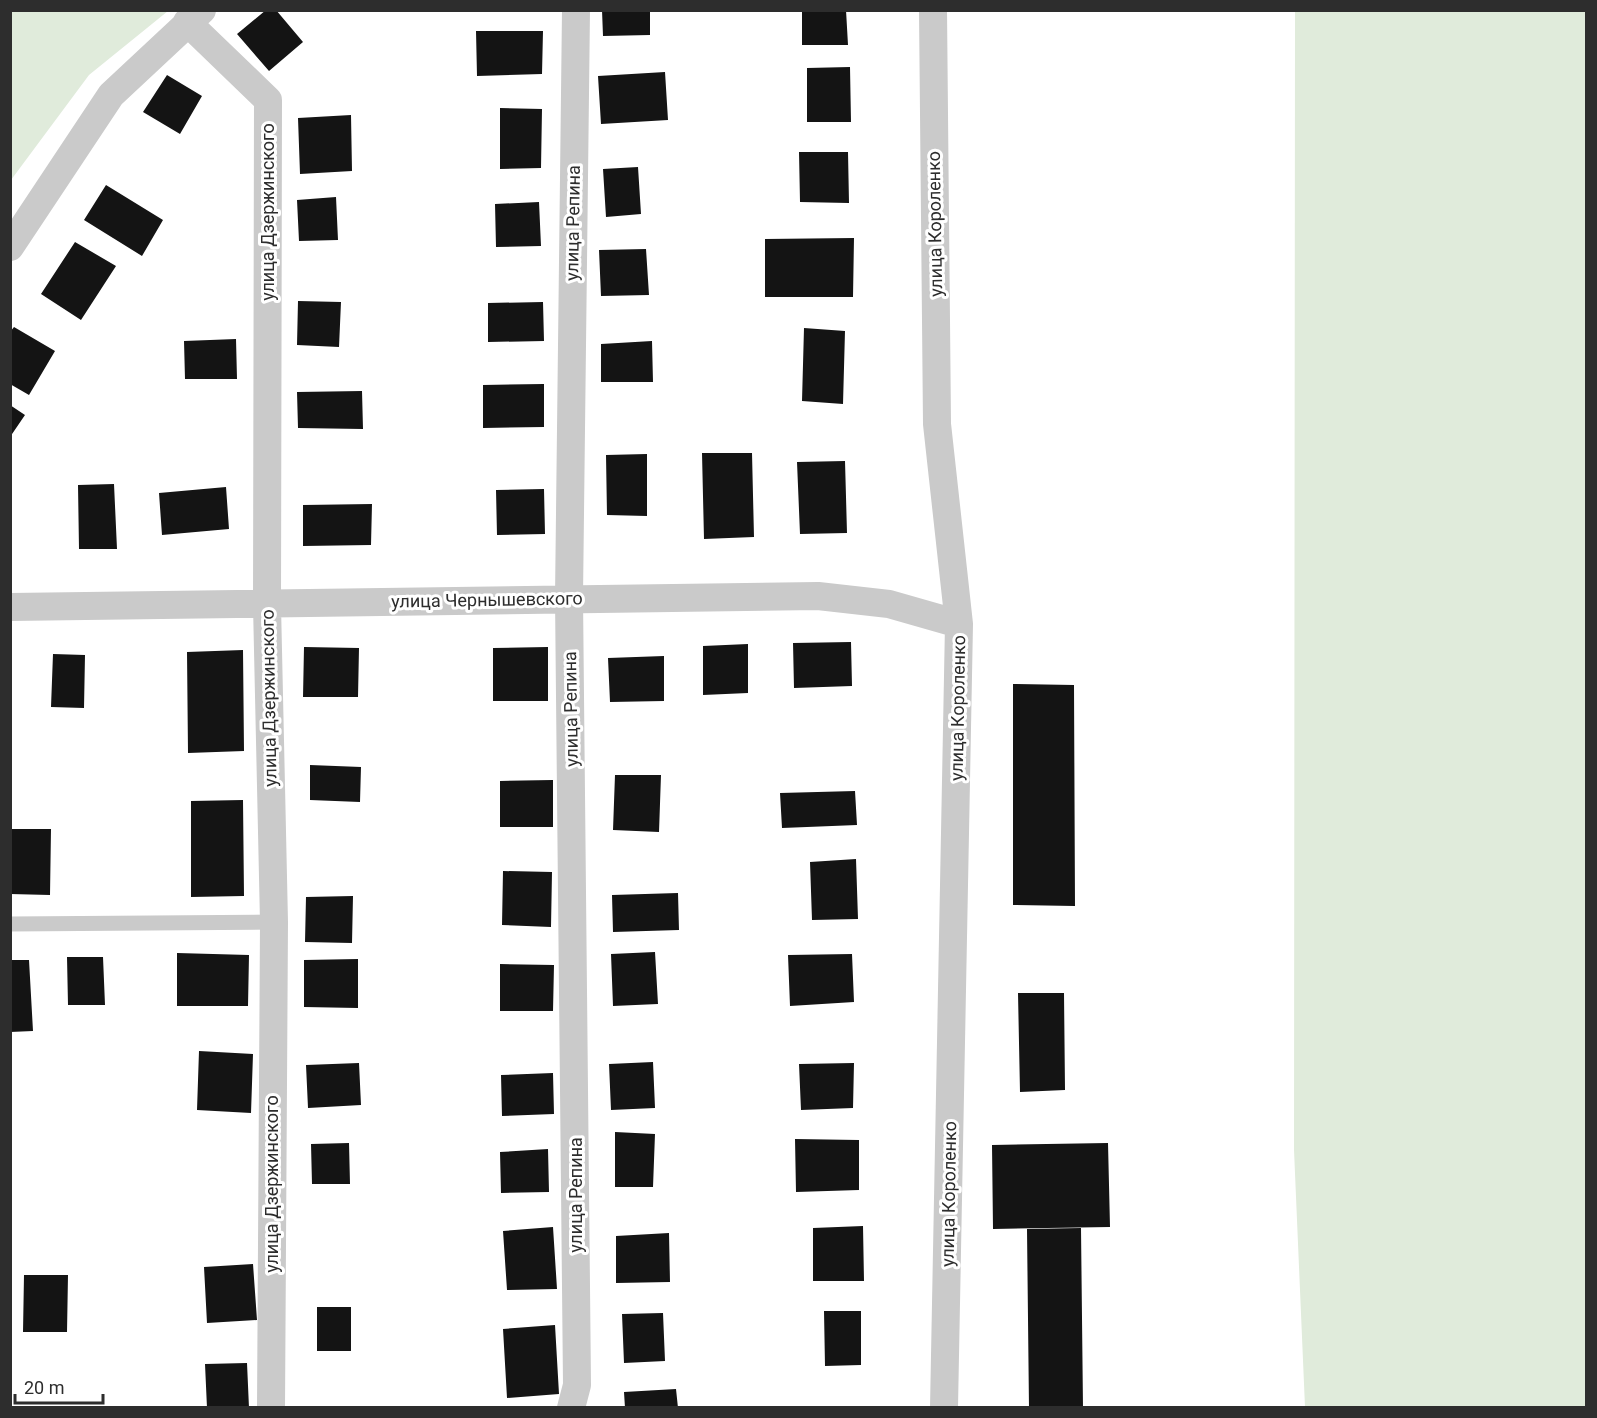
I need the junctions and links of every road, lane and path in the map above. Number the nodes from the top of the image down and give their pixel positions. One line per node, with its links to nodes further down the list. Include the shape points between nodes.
1 (576, 10): 5 (street, улица Репина)
2 (933, 10): 8 (street, улица Короленко, via 938,424)
3 (194, 16): 4 (street, via 111,95); 6 (street, улица Дзержинского, via 268,100)
4 (10, 247)
5 (569, 597): 6 (street, улица Чернышевского); 8 (street, улица Чернышевского, via 818,596 889,604); 12 (street, улица Репина, via 577,1385)
6 (267, 605): 7 (street, улица Чернышевского); 9 (street, улица Дзержинского)
7 (10, 607)
8 (959, 624): 13 (street, улица Короленко)
9 (274, 922): 10 (lane); 11 (street, улица Дзержинского)
10 (10, 924)
11 (271, 1407)
12 (571, 1407)
13 (944, 1407)

